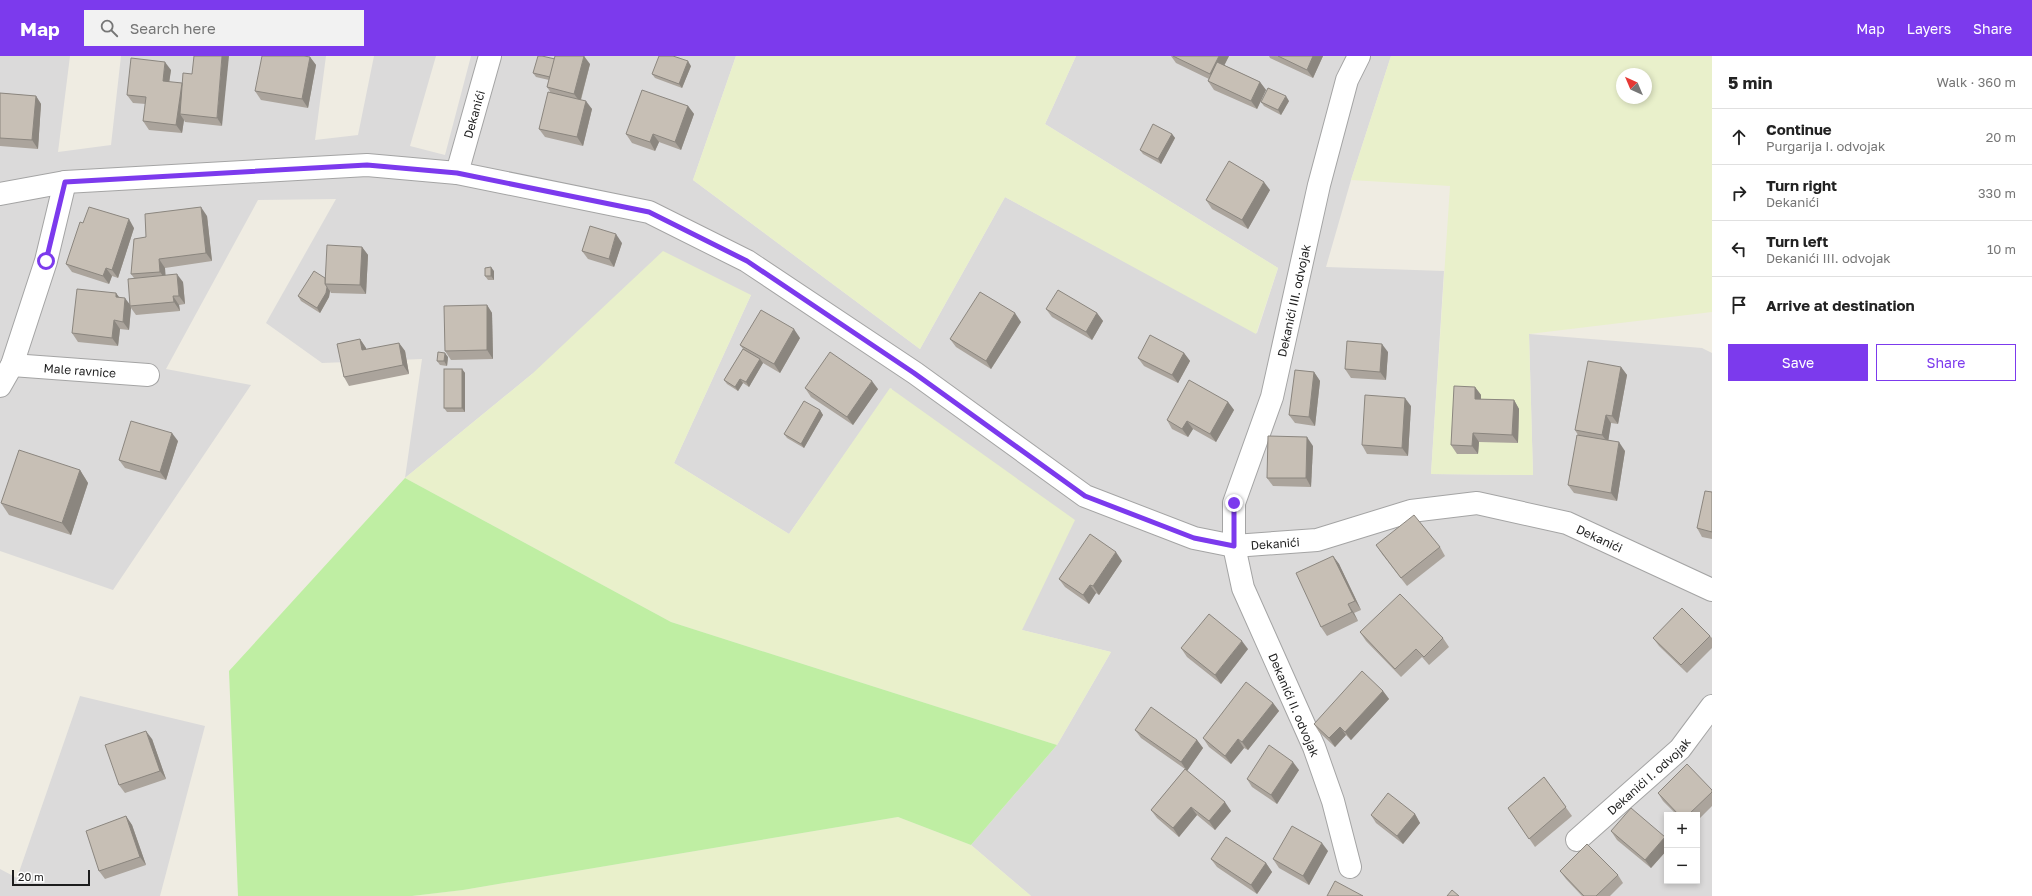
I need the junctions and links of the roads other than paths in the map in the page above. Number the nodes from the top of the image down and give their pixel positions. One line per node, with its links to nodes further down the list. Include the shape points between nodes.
1 (490, 56): 3 (street, Dekanići)
2 (1359, 56): 9 (street, Dekanići III. odvojak, via 1347,80 1319,185 1272,397 1234,503)
3 (457, 173): 4 (street, Dekanići, via 367,165); 9 (street, Dekanići, via 649,212 747,261 914,373 1085,496 1194,538)
4 (65, 182): 5 (street, Dekanići); 6 (street, via 46,261)
5 (0, 194)
6 (12, 365): 7 (street, Male ravnice); 8 (street)
7 (148, 375)
8 (0, 386)
9 (1234, 546): 10 (street, Dekanići, via 1317,540 1411,511 1477,503 1567,523); 13 (street, Dekanići II. odvojak, via 1243,588 1314,747 1333,801)
10 (1712, 590)
11 (1712, 706): 12 (street, Dekanići I. odvojak, via 1680,749)
12 (1577, 840)
13 (1350, 867)

